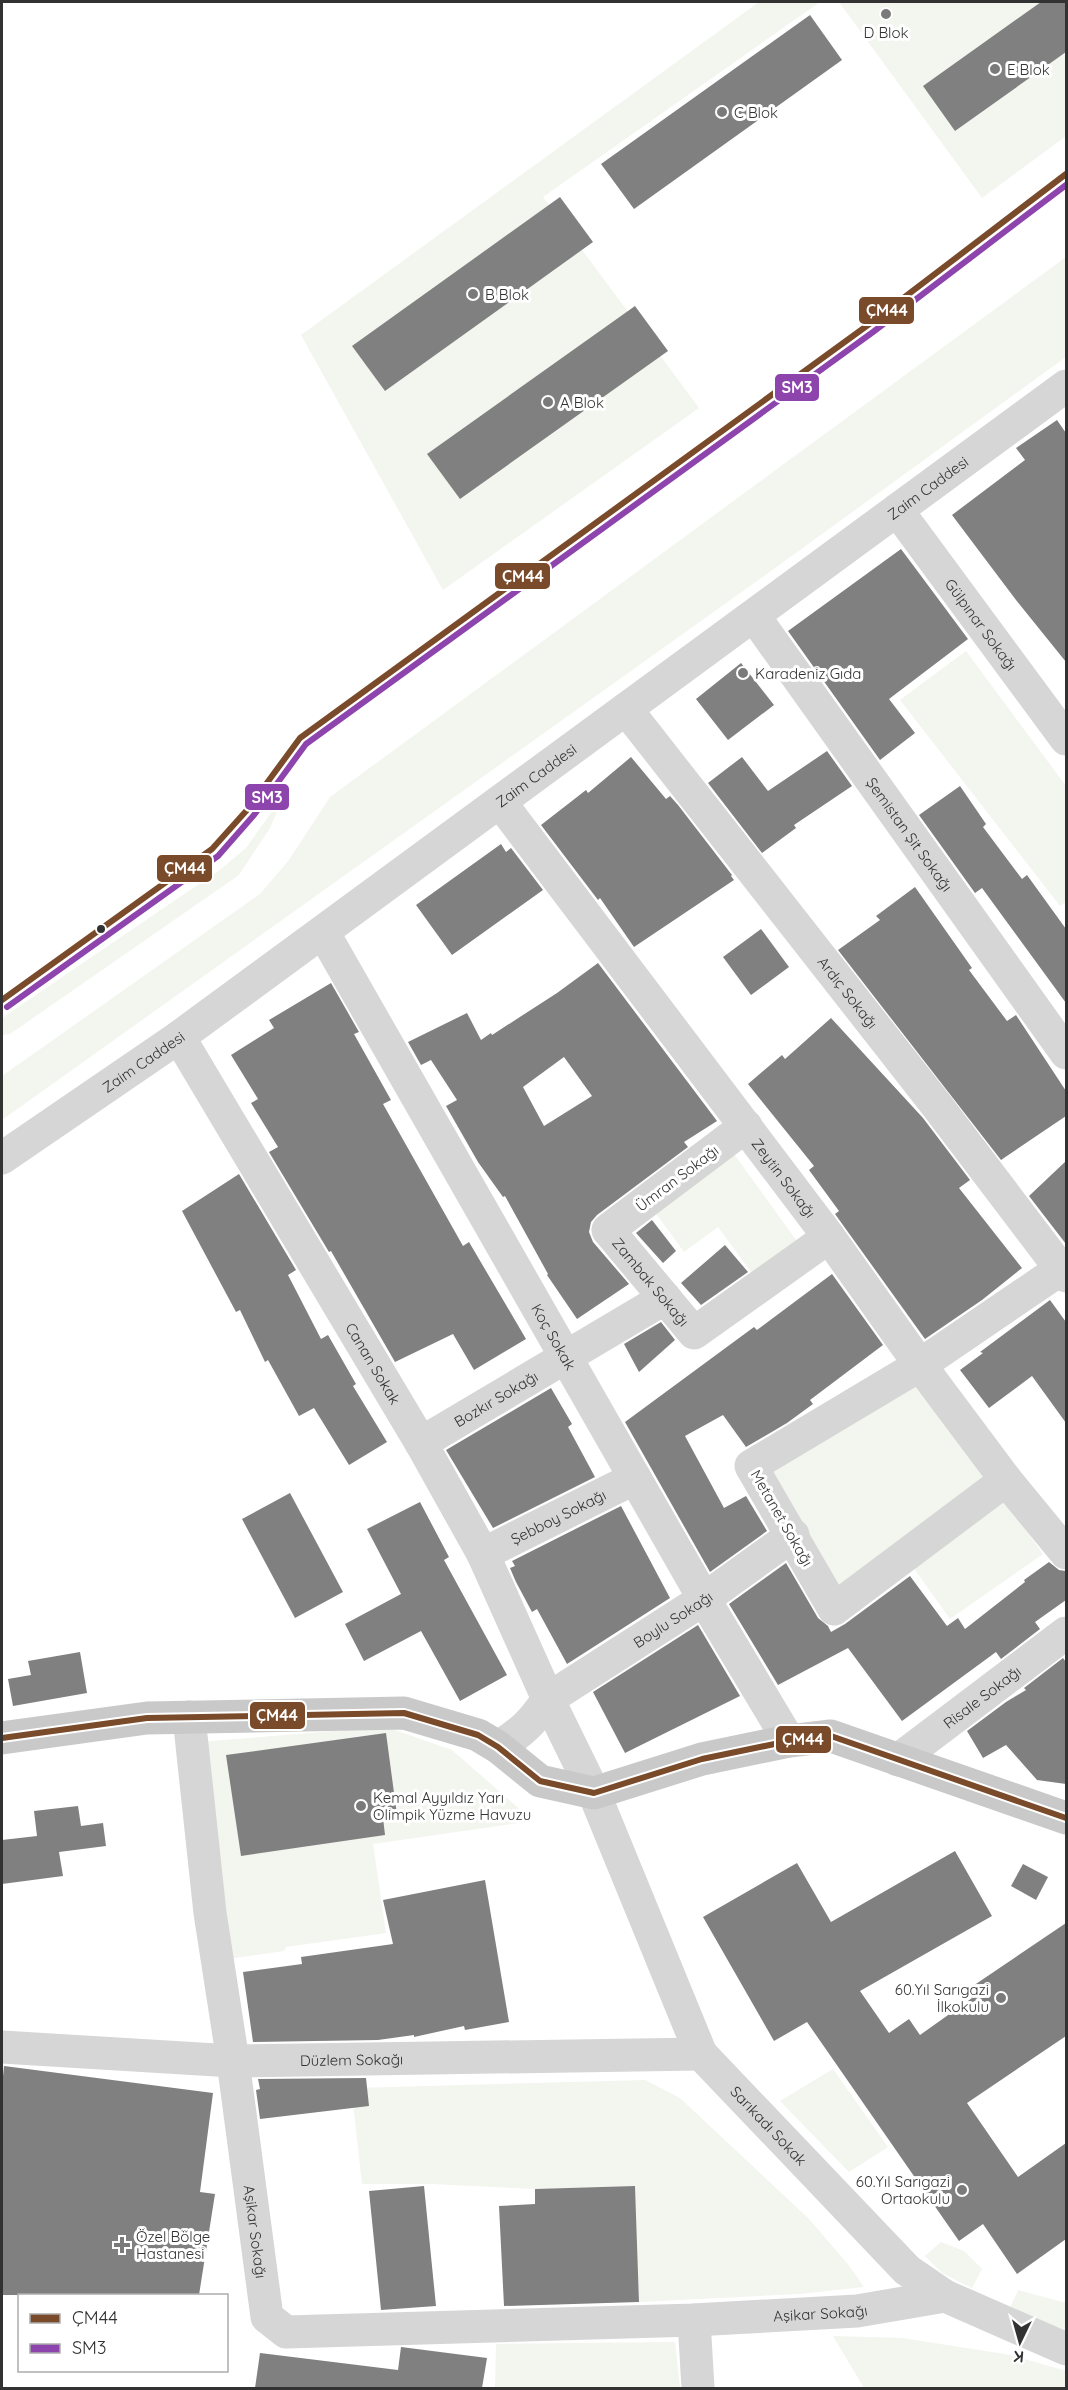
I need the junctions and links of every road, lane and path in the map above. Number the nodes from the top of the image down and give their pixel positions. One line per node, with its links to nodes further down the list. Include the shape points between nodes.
1 (1066, 388): 2 (street, Zaim Caddesi)
2 (897, 510): 3 (street, Zaim Caddesi); 5 (street, Gülpınar Sokağı)
3 (754, 616): 4 (street, Zaim Caddesi); 9 (street, Şemistan Şit Sokağı)
4 (626, 709): 6 (street, Zaim Caddesi); 14 (street, Ardıç Sokağı)
5 (1066, 740)
6 (500, 802): 7 (street, Zaim Caddesi); 10 (street, Zeytin Sokağı)
7 (322, 932): 8 (street, Zaim Caddesi); 16 (street, Koç Sokak)
8 (179, 1037): 11 (street, Zaim Caddesi); 18 (street, Canan Sokak)
9 (1066, 1053)
10 (746, 1126): 12 (street, Ümran Sokağı); 13 (street, Zeytin Sokağı)
11 (2, 1158)
12 (608, 1230): 15 (street, Zambak Sokağı)
13 (830, 1237): 15 (street, Zambak Sokağı, via 694,1333); 17 (street, Zeytin Sokağı)
14 (1065, 1273): 17 (street, Metanet Sokağı)
15 (664, 1298): 16 (street, Bozkır Sokağı)
16 (566, 1356): 18 (street, Bozkır Sokağı); 19 (street, Koç Sokak)
17 (920, 1365): 20 (street, Zeytin Sokağı); 21 (street, Metanet Sokağı, via 751,1466)
18 (421, 1443): 23 (street, Canan Sokak)
19 (634, 1478): 23 (street, Şebboy Sokağı); 24 (street, Koç Sokak)
20 (1006, 1480): 21 (street, Metanet Sokağı, via 834,1609); 22 (street, Zeytin Sokağı)
21 (793, 1535): 24 (street, Boylu Sokağı)
22 (1066, 1553)
23 (483, 1554): 26 (street, Canan Sokak)
24 (704, 1599): 26 (street, Boylu Sokağı); 29 (street, Koç Sokak)
25 (1066, 1633): 31 (street, Risale Sokağı)
26 (548, 1699): 30 (street, via 534,1720); 32 (street, Canan Sokak)
27 (189, 1717): 28 (main road, via 147,1718); 30 (main road, via 404,1713 478,1735); 36 (street, Aşikar Sokağı, via 210,1913)
28 (2, 1738)
29 (789, 1741): 31 (main road, via 831,1736); 32 (main road, via 702,1759)
30 (498, 1747): 32 (main road, via 540,1781)
31 (898, 1760): 33 (main road)
32 (594, 1793): 35 (street, Sarıkadı Sokak)
33 (1066, 1818)
34 (2, 2047): 36 (street, Düzlem Sokağı)
35 (701, 2054): 36 (street, Düzlem Sokağı); 37 (street, Sarıkadı Sokak, via 907,2270)
36 (233, 2061): 38 (street, Aşikar Sokağı, via 267,2316 286,2332)
37 (945, 2296): 38 (street, Aşikar Sokağı, via 857,2311); 39 (street, Sarıkadı Sokak)
38 (694, 2320): 40 (street)
39 (1066, 2349)
40 (698, 2388)

